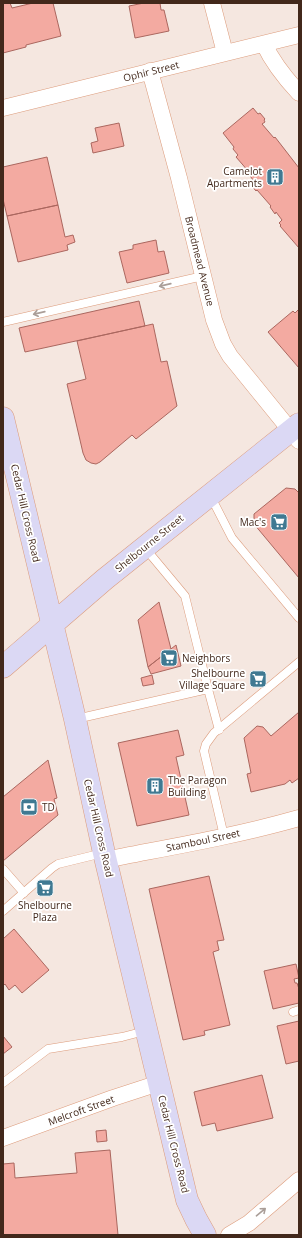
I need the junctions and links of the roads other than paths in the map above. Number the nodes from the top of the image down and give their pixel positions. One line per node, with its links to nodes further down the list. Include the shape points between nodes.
1 (212, 3): 4 (street)
2 (299, 35): 3 (street, Ophir Street)
3 (264, 44): 4 (street, Ophir Street); 6 (street, via 272,61)
4 (225, 53): 5 (street, Ophir Street)
5 (150, 71): 7 (street, Ophir Street); 8 (street, Broadmead Avenue)
6 (299, 93)
7 (3, 108)
8 (203, 276): 9 (lane, one-way to 9); 11 (street, Broadmead Avenue, via 223,344 236,363)
9 (3, 322)
10 (3, 418): 15 (main road, Cedar Hill Cross Road)
11 (296, 432): 12 (main road, Shelbourne Street)
12 (210, 495): 13 (main road, Shelbourne Street); 14 (lane, via 232,538)
13 (144, 547): 15 (main road, Shelbourne Street); 18 (lane, via 185,596)
14 (299, 618)
15 (52, 623): 17 (main road, Shelbourne Street); 19 (main road, Cedar Hill Cross Road)
16 (299, 662): 20 (lane)
17 (3, 667)
18 (208, 689): 19 (lane); 20 (lane)
19 (75, 719): 23 (main road, Cedar Hill Cross Road)
20 (219, 730): 22 (lane, via 206,744 204,752)
21 (299, 818): 22 (street, Stamboul Street)
22 (224, 836): 23 (street, Stamboul Street)
23 (104, 856): 25 (lane, via 58,864); 27 (main road, Cedar Hill Cross Road)
24 (3, 869): 25 (lane)
25 (24, 893): 26 (lane)
26 (3, 912)
27 (146, 1030): 28 (lane, via 122,1037 48,1049); 29 (main road, Cedar Hill Cross Road)
28 (3, 1083)
29 (159, 1083): 30 (street, Melcroft Street); 32 (main road, Cedar Hill Cross Road, via 187,1200)
30 (3, 1138)
31 (299, 1180): 33 (street, one-way to 31, via 249,1222)
32 (205, 1235)
33 (229, 1235)

